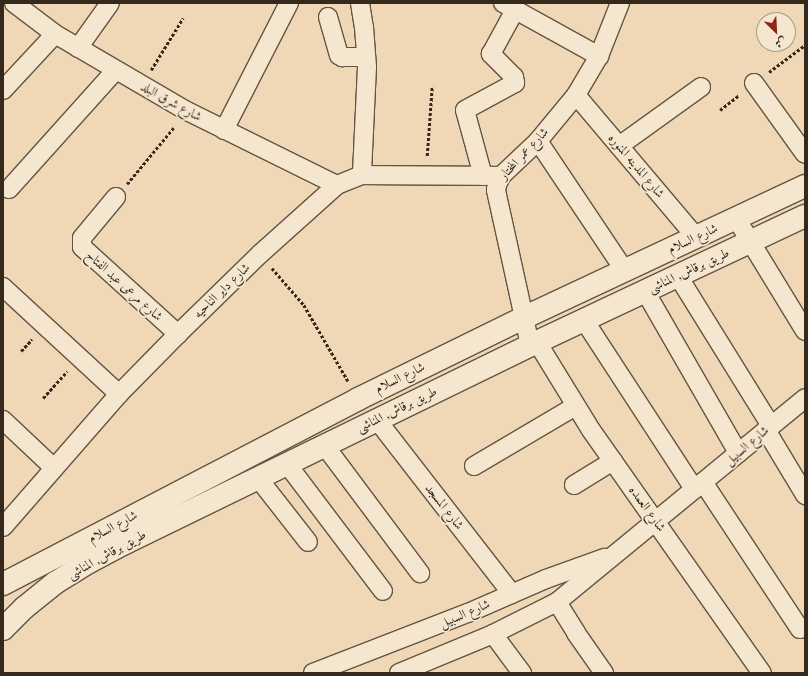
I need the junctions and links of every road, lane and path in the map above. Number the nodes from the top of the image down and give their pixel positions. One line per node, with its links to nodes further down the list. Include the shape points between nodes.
1 (13, 3): 7 (street); 10 (street, شارع شرق البلد)
2 (110, 3): 11 (street)
3 (289, 3): 22 (street)
4 (360, 3): 12 (street)
5 (620, 3): 13 (street, شارع عمر المختار)
6 (509, 7): 13 (street); 28 (street, via 491,54 514,77 515,83 465,110)
7 (3, 13)
8 (183, 18): 16 (path)
9 (328, 18): 12 (street, via 339,55)
10 (55, 34): 11 (street, شارع شرق البلد); 19 (street)
11 (78, 48): 14 (street, شارع شرق البلد)
12 (366, 56): 26 (street)
13 (599, 56): 20 (street, شارع عمر المختار)
14 (115, 70): 16 (street, شارع شرق البلد); 32 (street)
15 (754, 84): 25 (street)
16 (142, 86): 21 (street, شارع شرق البلد)
17 (432, 86): 27 (path)
18 (701, 87): 24 (street)
19 (3, 90)
20 (576, 95): 23 (street, شارع عمر المختار); 24 (street, شارع المدينه المنوره)
21 (186, 112): 22 (street, شارع شرق البلد); 33 (path)
22 (224, 130): 30 (street, شارع شرق البلد)
23 (538, 142): 29 (street, شارع عمر المختار); 39 (street)
24 (619, 146): 36 (street, شارع المدينه المنوره)
25 (805, 154)
26 (362, 175): 27 (street, شارع داير الناحيه); 30 (street, شارع داير الناحيه)
27 (426, 175): 28 (street, شارع داير الناحيه)
28 (483, 176): 29 (street, شارع داير الناحيه)
29 (501, 176): 43 (street, شارع عمر المختار, via 496,190)
30 (337, 185): 38 (street, شارع داير الناحيه)
31 (805, 186): 35 (street, شارع السلام)
32 (9, 189)
33 (116, 197): 46 (street, شارع مرعى عبد الفتاح, via 82,238 82,248)
34 (805, 216): 37 (street, طريق برقاش, المناشى)
35 (736, 218): 36 (street, شارع السلام); 37 (street)
36 (696, 237): 39 (street, شارع السلام)
37 (751, 242): 40 (street, طريق برقاش, المناشى); 45 (street)
38 (260, 254): 46 (street, شارع داير الناحيه); 52 (path, via 304,305)
39 (625, 271): 43 (street, شارع السلام)
40 (678, 276): 42 (street, طريق برقاش, المناشى); 56 (street)
41 (3, 288): 48 (street)
42 (645, 291): 44 (street, طريق برقاش, المناشى); 58 (street)
43 (523, 318): 47 (street, شارع عمر المختار); 52 (street, شارع السلام)
44 (584, 320): 47 (street, طريق برقاش, المناشى); 65 (street)
45 (805, 331)
46 (178, 334): 49 (street, شارع داير الناحيه)
47 (533, 344): 53 (street, شارع العمده); 55 (street, طريق برقاش, المناشى)
48 (79, 357): 49 (street); 50 (path)
49 (119, 394): 62 (street, شارع داير الناحيه)
50 (43, 398)
51 (805, 398): 56 (street, شارع السبيل)
52 (358, 399): 72 (street, شارع السلام)
53 (576, 406): 59 (street, شارع العمده); 61 (street)
54 (3, 420): 62 (street)
55 (377, 420): 57 (street, طريق برقاش, المناشى); 74 (street, شارع المسجد)
56 (769, 428): 58 (street, شارع السبيل); 66 (street)
57 (324, 446): 60 (street, طريق برقاش, المناشى); 71 (street)
58 (738, 453): 65 (street, شارع السبيل)
59 (613, 461): 64 (street); 67 (street, شارع العمده)
60 (287, 464): 63 (street, طريق برقاش, المناشى); 73 (street)
61 (474, 466)
62 (54, 468): 68 (street, شارع داير الناحيه)
63 (258, 478): 69 (street); 76 (street, طريق برقاش, المناشى, via 89,562 56,583)
64 (574, 485)
65 (698, 486): 67 (street, شارع السبيل); 77 (street)
66 (805, 495)
67 (656, 521): 70 (street, شارع السبيل); 83 (street, شارع العمده)
68 (3, 527)
69 (308, 542)
70 (616, 554): 74 (street, شارع السبيل); 75 (street, شارع السبيل)
71 (420, 573)
72 (3, 584)
73 (383, 591)
74 (512, 594): 79 (street, شارع السبيل)
75 (557, 602): 78 (street, شارع السبيل); 82 (street)
76 (3, 628)
77 (800, 629)
78 (493, 634): 80 (street, شارع السبيل); 81 (street)
79 (313, 673)
80 (398, 673)
81 (522, 673)
82 (604, 673)
83 (762, 673)

